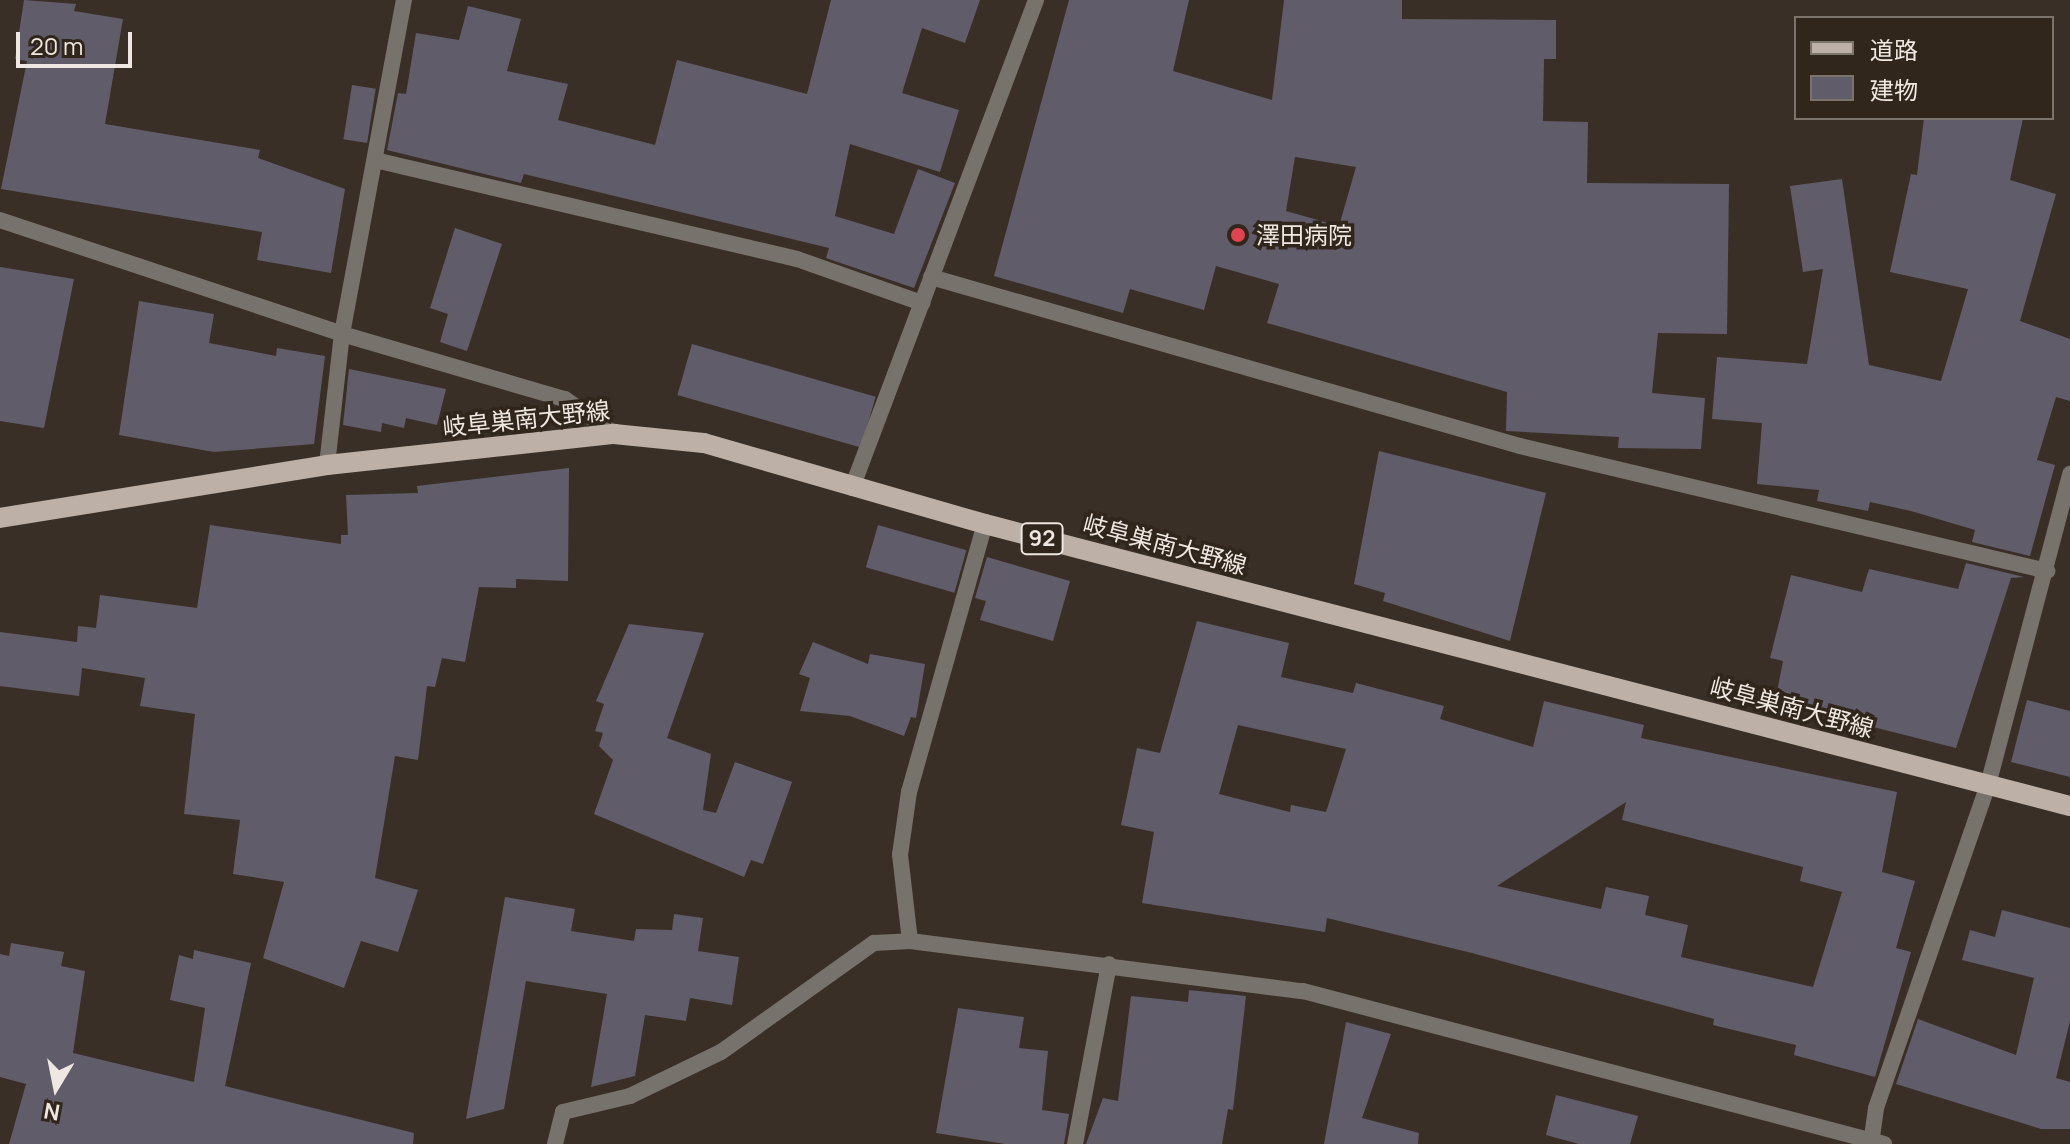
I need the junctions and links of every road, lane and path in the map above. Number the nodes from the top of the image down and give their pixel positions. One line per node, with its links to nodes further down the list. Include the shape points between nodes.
1 (404, 0): 3 (street)
2 (1036, 0): 5 (street)
3 (375, 160): 6 (street, via 797,259); 7 (street)
4 (0, 220): 7 (street)
5 (931, 277): 6 (street); 14 (street, via 1520,446)
6 (922, 303): 11 (street)
7 (342, 334): 8 (street, via 565,399); 9 (street)
8 (614, 434): 9 (main road, 岐阜巣南大野線 / 92); 11 (main road, 岐阜巣南大野線 / 92, via 704,443)
9 (327, 465): 12 (main road, 岐阜巣南大野線 / 92)
10 (2070, 474): 14 (street)
11 (852, 488): 13 (main road, 岐阜巣南大野線 / 92)
12 (0, 518)
13 (985, 524): 15 (main road, 岐阜巣南大野線 / 92); 17 (street, via 909,792 900,855)
14 (2047, 571): 15 (street)
15 (1988, 785): 16 (main road, 岐阜巣南大野線 / 92); 19 (street, via 1876,1108)
16 (2070, 806)
17 (910, 941): 18 (street); 20 (street, via 874,943 721,1052 630,1096 563,1112)
18 (1109, 964): 19 (street, via 1303,991); 21 (street)
19 (1876, 1143)
20 (555, 1144)
21 (1075, 1144)

